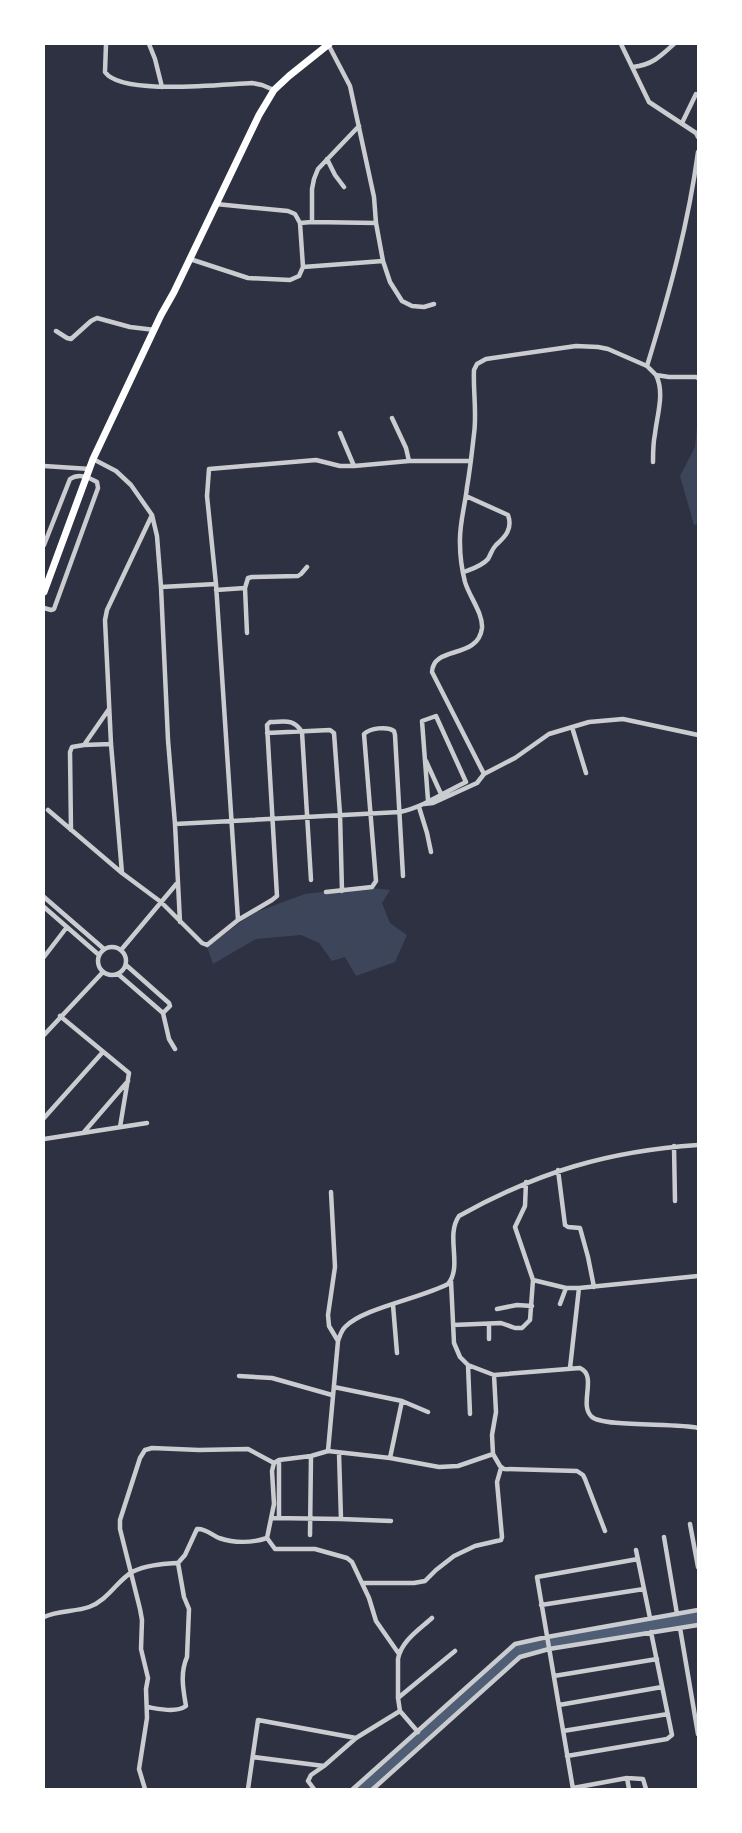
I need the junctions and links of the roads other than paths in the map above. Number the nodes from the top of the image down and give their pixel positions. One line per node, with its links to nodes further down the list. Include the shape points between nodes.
1 (106, 44): 7 (street, via 104,69 108,76 130,85)
2 (150, 44): 7 (street)
3 (329, 44): 8 (main road); 11 (street, via 350,86)
4 (620, 44): 6 (street)
5 (674, 44): 6 (street, via 658,60)
6 (633, 68): 10 (street, via 649,102)
7 (162, 87): 8 (street, via 252,83)
8 (274, 90): 16 (main road)
9 (696, 94): 10 (street)
10 (682, 123): 12 (street)
11 (359, 126): 14 (street); 19 (street, via 374,197)
12 (698, 137)
13 (698, 152): 26 (street, via 680,256)
14 (327, 158): 15 (street); 17 (street, via 314,179)
15 (344, 187)
16 (216, 204): 18 (street, via 288,211); 20 (main road)
17 (312, 222): 18 (street); 19 (street)
18 (300, 223): 22 (street)
19 (376, 223): 21 (street)
20 (190, 259): 22 (street, via 248,278 290,280 300,275); 24 (main road)
21 (383, 261): 22 (street); 23 (street, via 390,282 402,301 412,306)
22 (303, 266)
23 (434, 304)
24 (155, 330): 25 (street, via 97,318 72,339); 31 (main road)
25 (56, 332)
26 (647, 366): 27 (street); 32 (street, via 598,347 566,347 486,359 474,370 474,433)
27 (656, 375): 28 (street); 34 (street, via 660,403)
28 (698, 378)
29 (392, 418): 33 (street)
30 (340, 433): 36 (street)
31 (93, 460): 37 (main road); 40 (street, via 124,478)
32 (470, 461): 33 (street); 39 (street)
33 (409, 462): 36 (street)
34 (653, 462)
35 (44, 466): 37 (street)
36 (354, 466): 44 (street, via 316,460 208,469 207,496)
37 (90, 469): 38 (main road)
38 (86, 476): 41 (street, via 75,476 67,483); 48 (main road); 49 (street, via 97,482 98,488 54,609)
39 (466, 496): 43 (street, via 461,515 460,545); 43 (street, via 508,515 510,526 507,535 483,564)
40 (152, 515): 45 (street); 51 (street, via 107,610)
41 (44, 545)
42 (307, 566): 46 (street, via 298,576 248,578)
43 (464, 572): 60 (street, via 482,623 481,633 474,644 436,661 432,672)
44 (216, 584): 45 (street); 47 (street)
45 (161, 587): 71 (street)
46 (245, 588): 47 (street); 50 (street)
47 (216, 590): 70 (street)
48 (44, 592)
49 (44, 608)
50 (247, 633)
51 (110, 708): 56 (street); 57 (street)
52 (572, 727): 55 (street, via 623,719); 59 (street); 60 (street, via 549,734 515,758)
53 (302, 732): 54 (street); 54 (street, via 295,723 270,722 267,723); 67 (street, via 330,730 334,733); 68 (street)
54 (267, 733): 69 (street)
55 (698, 736)
56 (111, 744): 57 (street); 74 (street)
57 (84, 745): 72 (street, via 74,746 70,752)
58 (425, 758): 61 (street); 61 (street, via 422,721 436,716 466,782); 62 (street)
59 (586, 773)
60 (484, 774): 63 (street, via 477,783 433,803)
61 (441, 794): 62 (street)
62 (428, 800): 63 (street)
63 (421, 805): 65 (street); 73 (street)
64 (48, 810): 72 (street)
65 (400, 812): 66 (street); 66 (street, via 394,731 389,728 368,730 364,734); 75 (street)
66 (371, 813): 67 (street); 78 (street, via 375,884)
67 (340, 814): 68 (street); 78 (street)
68 (306, 817): 69 (street); 76 (street)
69 (273, 819): 70 (street); 83 (street, via 277,896)
70 (231, 822): 71 (street); 83 (street)
71 (175, 824): 77 (street)
72 (71, 830): 74 (street)
73 (431, 852)
74 (122, 873): 81 (street)
75 (403, 876)
76 (311, 880)
77 (178, 882): 81 (street); 84 (street)
78 (342, 891): 79 (street)
79 (326, 892)
80 (44, 897): 86 (street)
81 (161, 902): 84 (street); 87 (street)
82 (44, 907): 85 (street)
83 (238, 920): 84 (street, via 205,946)
84 (180, 922)
85 (67, 927): 88 (street); 89 (street)
86 (104, 949): 87 (street, via 113,947); 88 (street)
87 (121, 950): 90 (street, via 126,957)
88 (100, 955): 91 (street, via 98,964)
89 (44, 957)
90 (126, 965): 92 (street); 93 (street, via 169,1003)
91 (103, 972): 92 (street); 94 (street)
92 (118, 974): 93 (street)
93 (163, 1013): 96 (street, via 169,1040)
94 (60, 1016): 95 (street); 97 (street)
95 (44, 1035)
96 (175, 1049)
97 (102, 1053): 98 (street, via 129,1073); 99 (street)
98 (129, 1080): 101 (street); 102 (street)
99 (44, 1118)
100 (146, 1124): 101 (street)
101 (120, 1127): 102 (street)
102 (83, 1132): 103 (street)
103 (44, 1139)
104 (698, 1145): 105 (street)
105 (674, 1146): 106 (street, via 602,1158); 109 (street)
106 (558, 1170): 107 (street); 113 (street, via 565,1225 581,1229)
107 (526, 1182): 111 (street, via 525,1206 516,1227); 112 (street, via 457,1218)
108 (331, 1192): 123 (street, via 335,1267 328,1326)
109 (675, 1201)
110 (698, 1276): 113 (street)
111 (534, 1280): 114 (street); 118 (street)
112 (451, 1281): 117 (street); 121 (street)
113 (594, 1287): 115 (street)
114 (566, 1288): 115 (street); 116 (street)
115 (579, 1288): 126 (street)
116 (560, 1304)
117 (393, 1305): 123 (street, via 349,1323); 124 (street)
118 (532, 1306): 119 (street); 120 (street, via 530,1320 522,1328 504,1323)
119 (498, 1309)
120 (489, 1324): 121 (street); 122 (street)
121 (453, 1325): 125 (street, via 456,1350)
122 (489, 1339)
123 (338, 1341): 129 (street)
124 (397, 1353)
125 (468, 1365): 127 (street); 133 (street)
126 (570, 1368): 127 (street); 134 (street, via 580,1368 585,1372 587,1407 594,1418)
127 (494, 1375): 137 (street)
128 (239, 1376): 130 (street, via 269,1377)
129 (334, 1387): 130 (street); 131 (street)
130 (332, 1395): 135 (street)
131 (402, 1401): 132 (street); 139 (street)
132 (428, 1412)
133 (470, 1414)
134 (698, 1428)
135 (328, 1451): 136 (street); 138 (street)
136 (339, 1453): 139 (street); 144 (street)
137 (493, 1454): 139 (street, via 447,1467); 141 (street)
138 (311, 1456): 140 (street); 145 (street)
139 (390, 1458)
140 (277, 1461): 142 (street, via 272,1471); 143 (street); 156 (street, via 248,1449 146,1450 140,1458 120,1520 121,1537)
141 (501, 1468): 148 (street, via 580,1472 586,1479); 157 (street, via 497,1482 500,1540 454,1556 425,1581)
142 (272, 1518): 143 (street); 150 (street)
143 (279, 1518): 145 (street)
144 (341, 1518): 145 (street); 146 (street)
145 (310, 1519): 149 (street)
146 (391, 1521)
147 (690, 1524): 155 (street)
148 (605, 1531)
149 (310, 1535)
150 (267, 1538): 154 (street, via 233,1541 199,1529); 157 (street, via 275,1549 315,1549 347,1558)
151 (664, 1538): 161 (street)
152 (636, 1550): 153 (street)
153 (638, 1559): 158 (street); 159 (street, via 539,1576)
154 (178, 1563): 156 (street); 177 (street, via 189,1609 183,1676 186,1706 174,1710)
155 (698, 1567)
156 (132, 1572): 162 (street, via 89,1607); 177 (street, via 142,1620 141,1650 148,1676)
157 (362, 1583): 171 (street, via 376,1621)
158 (644, 1589): 159 (street); 164 (street)
159 (542, 1605): 168 (street)
160 (698, 1610): 161 (street)
161 (677, 1614): 164 (street)
162 (44, 1617)
163 (432, 1618): 171 (street, via 405,1643)
164 (650, 1618): 168 (street)
165 (698, 1625): 166 (street)
166 (680, 1628): 167 (street); 182 (street)
167 (651, 1632): 169 (street); 172 (street)
168 (547, 1637): 169 (street); 181 (street, via 515,1644)
169 (549, 1650): 173 (street); 194 (street, via 520,1657)
170 (455, 1651): 175 (street)
171 (399, 1654): 175 (street)
172 (657, 1659): 173 (street); 174 (street)
173 (554, 1676): 176 (street)
174 (662, 1687): 176 (street); 179 (street)
175 (398, 1698): 178 (street)
176 (559, 1705): 180 (street)
177 (148, 1707): 190 (street, via 139,1764)
178 (400, 1711): 181 (street); 183 (street)
179 (668, 1714): 180 (street); 184 (street, via 672,1735 666,1739)
180 (563, 1731): 184 (street)
181 (418, 1732): 193 (street)
182 (698, 1734)
183 (356, 1738): 185 (street, via 260,1720); 186 (street)
184 (567, 1756): 189 (street)
185 (253, 1757): 186 (street); 191 (street)
186 (324, 1766): 192 (street, via 309,1778)
187 (628, 1778): 188 (street); 196 (street); 197 (street, via 643,1779)
188 (599, 1783): 189 (street); 195 (street)
189 (573, 1788)
190 (145, 1789)
191 (248, 1789)
192 (314, 1789)
193 (352, 1789)
194 (373, 1789)
195 (600, 1789)
196 (630, 1789)
197 (646, 1789)

